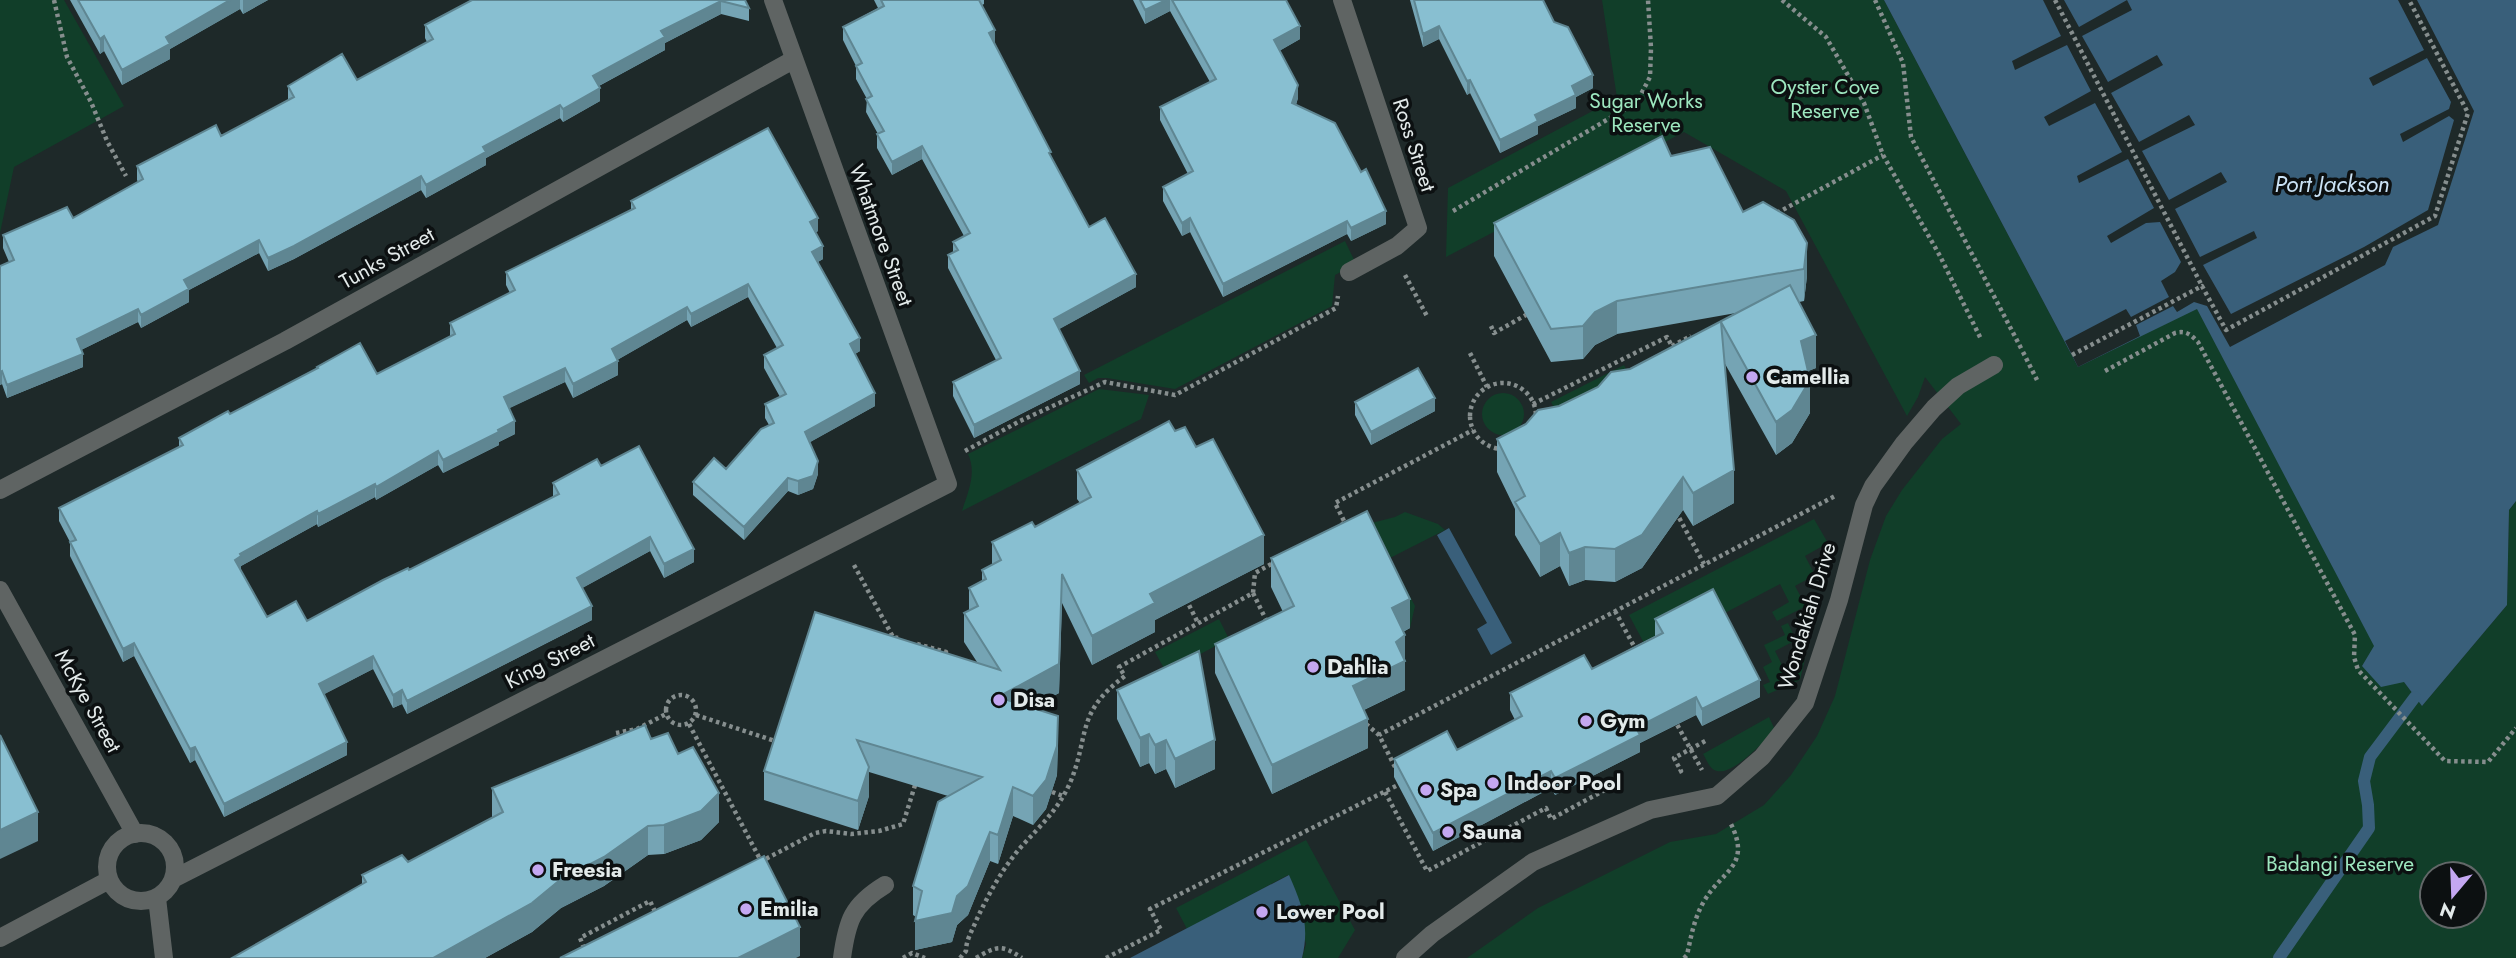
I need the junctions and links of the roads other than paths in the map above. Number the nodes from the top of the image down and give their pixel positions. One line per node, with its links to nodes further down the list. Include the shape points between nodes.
1 (773, 0): 3 (street, Whatmore Street)
2 (1342, 0): 4 (street, Ross Street, via 1418,228 1397,246)
3 (793, 60): 6 (street, Whatmore Street); 7 (street, Tunks Street, via 285,341)
4 (1349, 272)
5 (1994, 365): 17 (street, Wondakiah Drive, via 1958,386 1934,408 1873,486 1805,703 1762,757 1717,796 1650,810 1533,862)
6 (948, 484): 10 (street, King Street)
7 (0, 490)
8 (0, 590): 9 (street, McKye Street)
9 (135, 834): 10 (street, via 158,837 168,846 176,867); 11 (street, via 111,850)
10 (173, 879): 13 (street)
11 (109, 880): 13 (street, via 124,897 135,901); 14 (street)
12 (885, 885): 16 (street, via 857,906 847,928)
13 (157, 898): 15 (street)
14 (0, 938)
15 (164, 958)
16 (842, 958)
17 (1405, 958)

